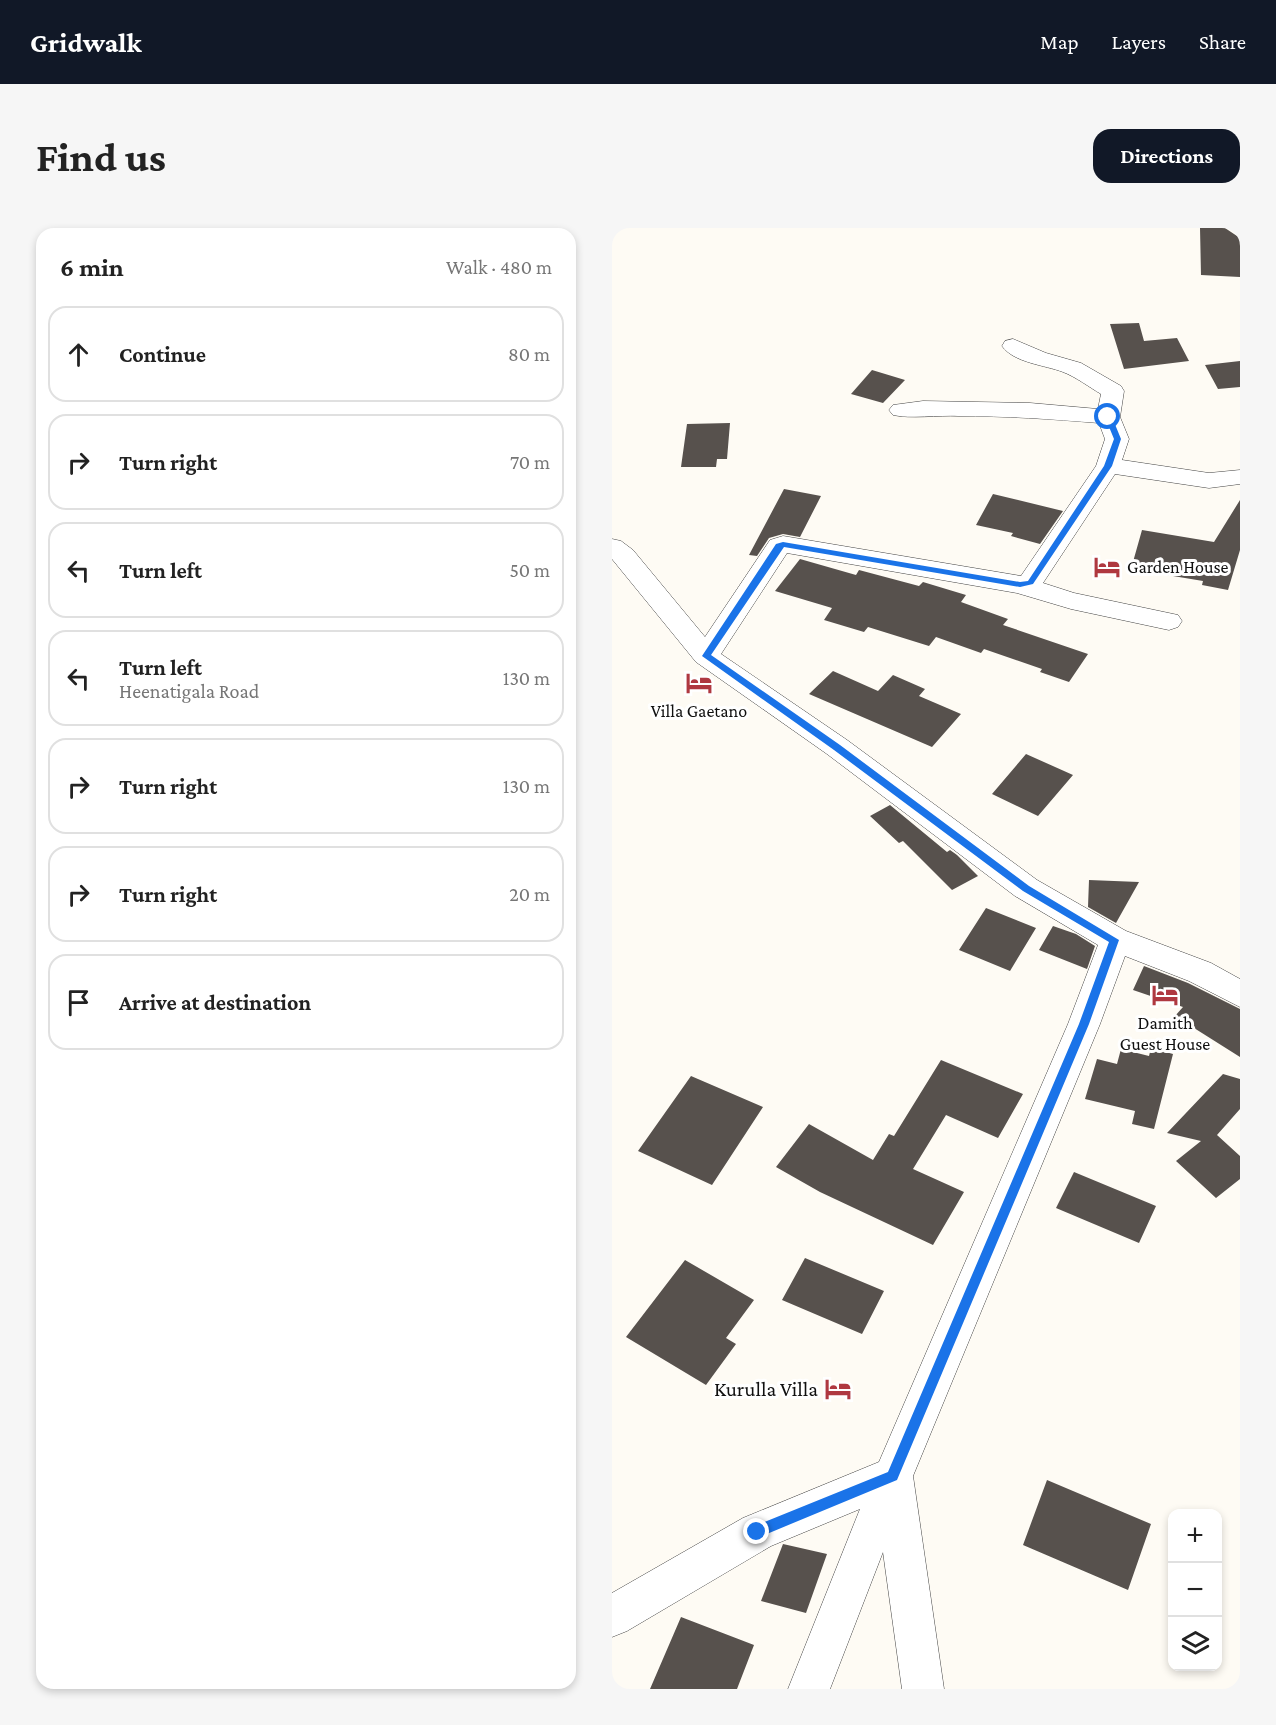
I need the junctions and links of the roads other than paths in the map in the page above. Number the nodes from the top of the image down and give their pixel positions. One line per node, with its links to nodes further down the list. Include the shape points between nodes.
1 (1012, 346): 3 (street, via 1073,368 1113,391)
2 (901, 410): 3 (street, via 1030,410)
3 (1108, 417): 4 (street, via 1118,439)
4 (1108, 466): 5 (street, via 1205,482); 7 (street, via 1030,583)
5 (1240, 477)
6 (612, 547): 9 (street, via 624,556)
7 (1020, 585): 8 (street, via 1071,601); 9 (street, via 783,544)
8 (1169, 621)
9 (706, 656): 10 (street, via 837,747 1026,888)
10 (1115, 940): 11 (street, via 1200,972); 12 (street, via 1084,1024)
11 (1240, 994)
12 (893, 1476): 13 (street, via 757,1532); 14 (street); 15 (street)
13 (612, 1616)
14 (809, 1689)
15 (923, 1689)

